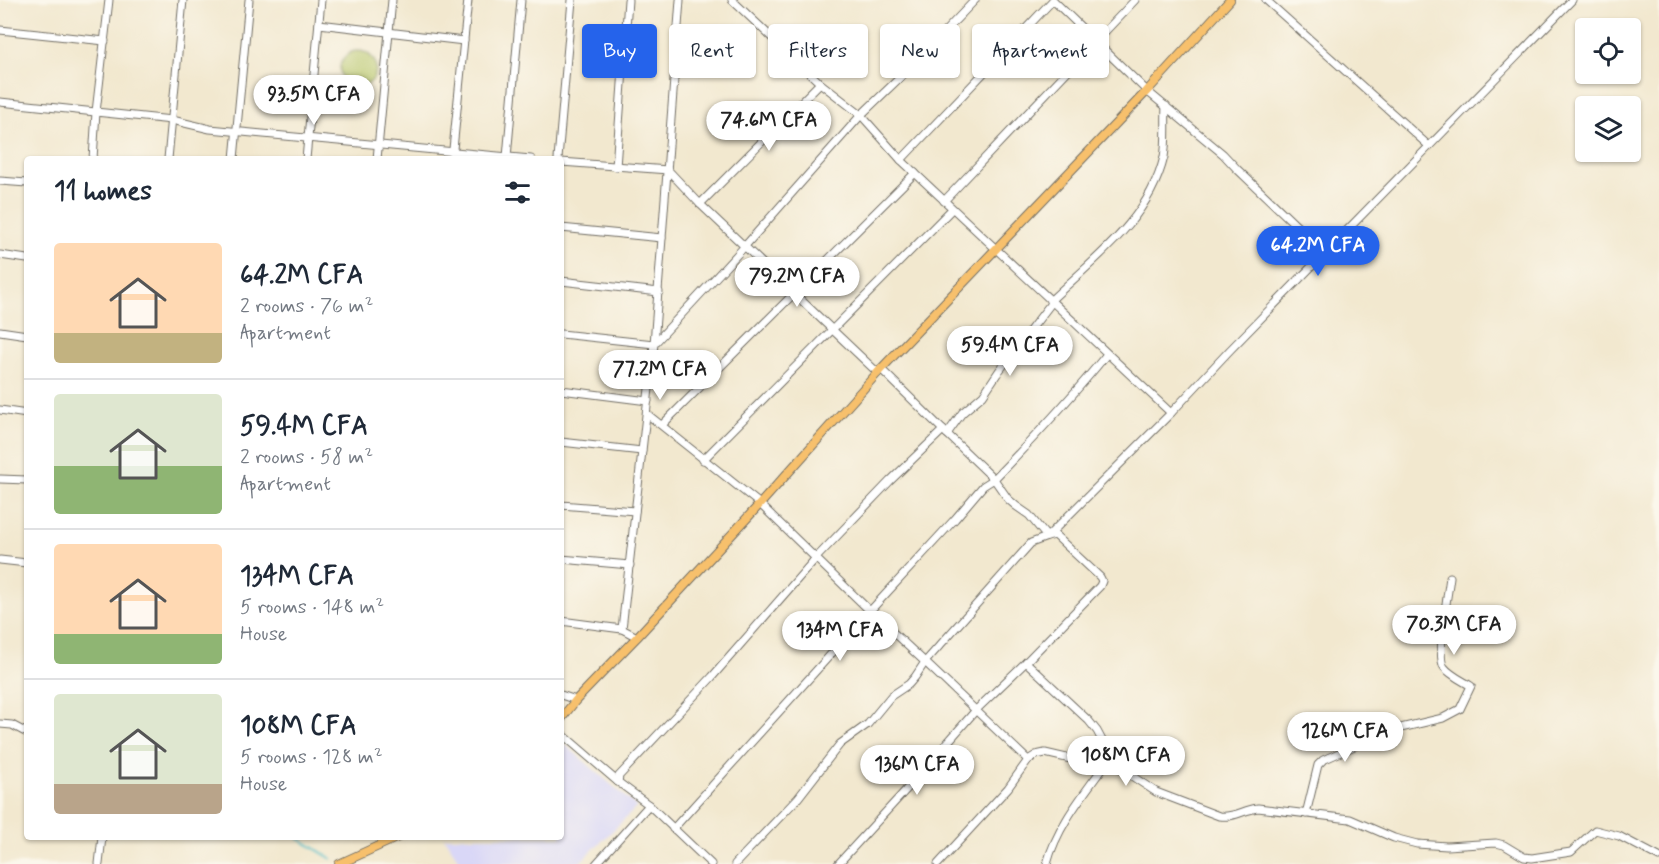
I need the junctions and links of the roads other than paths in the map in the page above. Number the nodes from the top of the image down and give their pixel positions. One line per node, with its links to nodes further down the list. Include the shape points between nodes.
1 (109, 0): 24 (street)
2 (183, 0): 33 (street)
3 (249, 0): 34 (street)
4 (321, 0): 18 (street)
5 (392, 0): 22 (street)
6 (468, 0): 23 (street)
7 (521, 0): 45 (street)
8 (572, 0): 46 (street)
9 (628, 0): 49 (street)
10 (680, 0): 50 (street)
11 (732, 0): 27 (street)
12 (975, 0): 32 (street)
13 (1053, 0): 19 (street); 47 (street)
14 (1135, 0): 20 (street)
15 (1230, 0): 28 (main road)
16 (1266, 0): 37 (street)
17 (1572, 0): 37 (street)
18 (319, 24): 22 (street); 35 (street)
19 (1078, 24)
20 (1109, 27)
21 (0, 30): 24 (street)
22 (389, 32): 23 (street); 36 (street)
23 (464, 40): 38 (street)
24 (105, 41): 31 (street)
25 (1109, 54): 28 (street)
26 (1061, 78): 54 (street)
27 (820, 83): 32 (street); 55 (street)
28 (1147, 91): 30 (street); 60 (main road)
29 (0, 102): 31 (street)
30 (1166, 106): 61 (street, via 1223,154); 67 (street, via 1164,157 1143,206 1129,226)
31 (96, 112): 33 (street); 39 (street)
32 (861, 115): 47 (street); 59 (street)
33 (172, 120): 34 (street); 40 (street)
34 (236, 131): 35 (street); 41 (street)
35 (308, 138): 36 (street); 42 (street)
36 (378, 145): 38 (street); 43 (street)
37 (1429, 146): 61 (street)
38 (453, 155): 44 (street)
39 (93, 156)
40 (168, 156)
41 (234, 156)
42 (306, 156)
43 (377, 156)
44 (480, 156)
45 (507, 156)
46 (559, 156)
47 (901, 160): 51 (street)
48 (564, 161): 49 (street)
49 (616, 167): 50 (street)
50 (668, 170): 55 (street); 58 (street)
51 (915, 173): 54 (street); 66 (street)
52 (0, 181): 53 (street)
53 (24, 183)
54 (944, 201): 56 (street)
55 (700, 204): 59 (street)
56 (952, 208): 60 (street); 68 (street)
57 (564, 228): 58 (street)
58 (662, 238): 65 (street)
59 (745, 246): 66 (street); 72 (street)
60 (995, 249): 67 (street); 74 (main road)
61 (1325, 253): 78 (street)
62 (0, 255): 63 (street)
63 (24, 259)
64 (564, 281): 65 (street)
65 (659, 292): 72 (street)
66 (794, 294): 68 (street); 81 (street)
67 (1051, 302): 73 (street); 82 (street, via 983,395)
68 (832, 330): 74 (street); 85 (street)
69 (0, 331): 71 (street)
70 (564, 334): 72 (street)
71 (24, 335)
72 (654, 344): 76 (street)
73 (1107, 354): 78 (street); 88 (street, via 1066,404)
74 (879, 371): 82 (street); 91 (main road)
75 (564, 390): 76 (street)
76 (648, 401): 80 (street)
77 (0, 410): 79 (street)
78 (1171, 413): 94 (street)
79 (24, 414)
80 (647, 414): 81 (street); 84 (street)
81 (662, 425): 85 (street)
82 (945, 432): 86 (street); 95 (street, via 890,481)
83 (564, 442): 84 (street)
84 (642, 451): 93 (street)
85 (704, 460): 91 (street)
86 (985, 470): 88 (street); 90 (street)
87 (0, 478): 89 (street)
88 (994, 479): 90 (street); 94 (street, via 1008,499 1029,515)
89 (24, 480)
90 (983, 486): 101 (street)
91 (760, 504): 95 (street); 104 (main road)
92 (564, 505): 93 (street)
93 (635, 512): 99 (street)
94 (1047, 537): 105 (street, via 1031,543); 106 (street, via 1055,535 1102,581)
95 (816, 558): 101 (street); 117 (street, via 619,776)
96 (564, 559): 99 (street)
97 (0, 560): 98 (street)
98 (24, 563)
99 (630, 565): 103 (street)
100 (1450, 577): 119 (street, via 1442,661 1444,667 1471,686 1465,701 1460,709 1443,718 1388,732 1323,760 1318,765)
101 (870, 611): 105 (street); 120 (street)
102 (564, 621): 103 (street)
103 (622, 629): 104 (street)
104 (637, 637): 108 (main road)
105 (925, 662): 109 (street); 128 (street, via 909,684 891,696 868,724 840,744 798,798)
106 (1026, 662): 109 (street); 116 (street, via 1089,721)
107 (564, 696): 108 (street)
108 (576, 700): 110 (main road)
109 (976, 710): 114 (street); 129 (street)
110 (564, 715)
111 (0, 724): 112 (street)
112 (24, 731)
113 (564, 736): 117 (street)
114 (1028, 760): 115 (street, via 1045,753); 130 (street, via 1008,788)
115 (1107, 762): 116 (street); 131 (street, via 1074,808)
116 (1115, 765): 119 (street, via 1156,792 1219,816 1228,818 1258,808)
117 (618, 782): 118 (street)
118 (649, 805): 120 (street); 126 (street)
119 (1306, 814): 123 (street, via 1350,819 1417,844 1496,843 1532,858 1571,852 1596,831 1619,836)
120 (673, 829): 127 (street)
121 (102, 840): 124 (street)
122 (391, 840): 125 (main road)
123 (1659, 857)
124 (99, 864)
125 (339, 864)
126 (596, 864)
127 (711, 864)
128 (735, 864)
129 (838, 864)
130 (938, 864)
131 (1047, 864)

